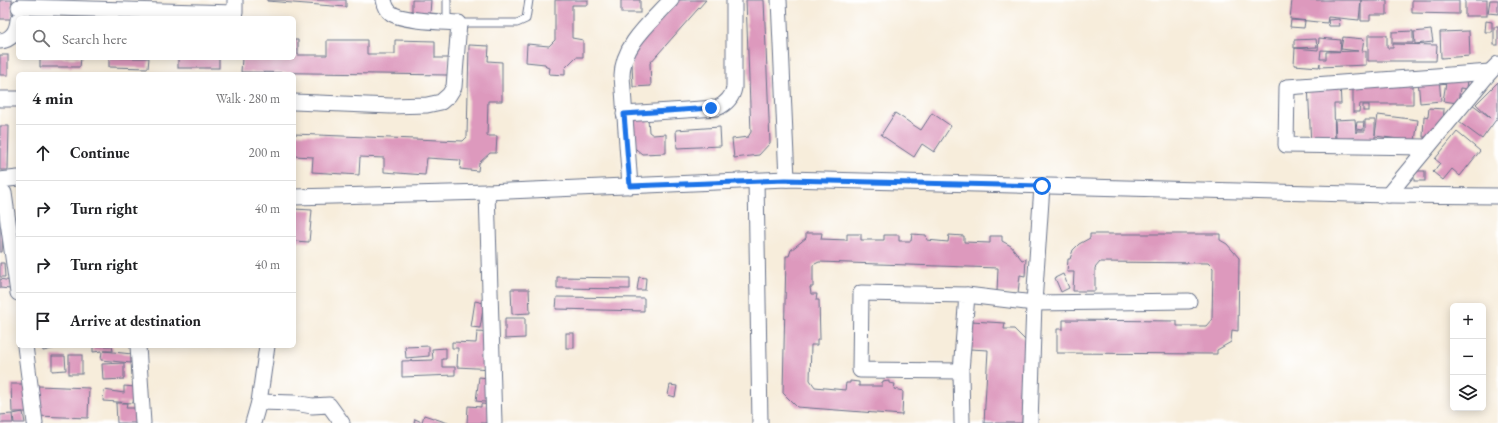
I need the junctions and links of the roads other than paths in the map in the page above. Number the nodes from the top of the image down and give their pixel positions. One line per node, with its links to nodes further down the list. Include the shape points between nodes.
1 (235, 0): 8 (street, via 235,13)
2 (384, 0): 9 (street, via 391,14 401,18)
3 (447, 0): 9 (lane)
4 (529, 0): 9 (lane, via 526,19 517,23)
5 (671, 0): 16 (street, via 631,45 624,60)
6 (734, 0): 16 (street, via 734,88 726,103 717,108)
7 (779, 0): 20 (street)
8 (19, 11)
9 (453, 22): 15 (street, via 454,86 441,102 391,106)
10 (16, 30): 11 (street, via 12,36)
11 (0, 41)
12 (1494, 68): 17 (street); 17 (street, via 1287,87 1286,145)
13 (0, 99): 14 (street)
14 (16, 99)
15 (296, 102)
16 (624, 114): 21 (street)
17 (1426, 147): 25 (street)
18 (16, 180): 23 (street)
19 (756, 180): 20 (street); 21 (street); 43 (street)
20 (786, 180): 22 (street)
21 (630, 186): 24 (street)
22 (1042, 186): 25 (street); 32 (street)
23 (6, 190): 28 (street)
24 (487, 192): 27 (street); 42 (street)
25 (1388, 195): 26 (street)
26 (1498, 196)
27 (296, 197)
28 (15, 246): 29 (street)
29 (16, 262)
30 (967, 295): 32 (street); 36 (street); 36 (street, via 861,293 860,370)
31 (1189, 301): 32 (street)
32 (1034, 303): 45 (street)
33 (25, 348): 38 (street)
34 (138, 348): 39 (street)
35 (267, 348): 37 (street)
36 (961, 371): 44 (street)
37 (259, 402): 40 (street); 41 (street, via 329,405)
38 (36, 423)
39 (143, 423)
40 (253, 423)
41 (342, 423)
42 (494, 423)
43 (760, 423)
44 (962, 423)
45 (1030, 423)

